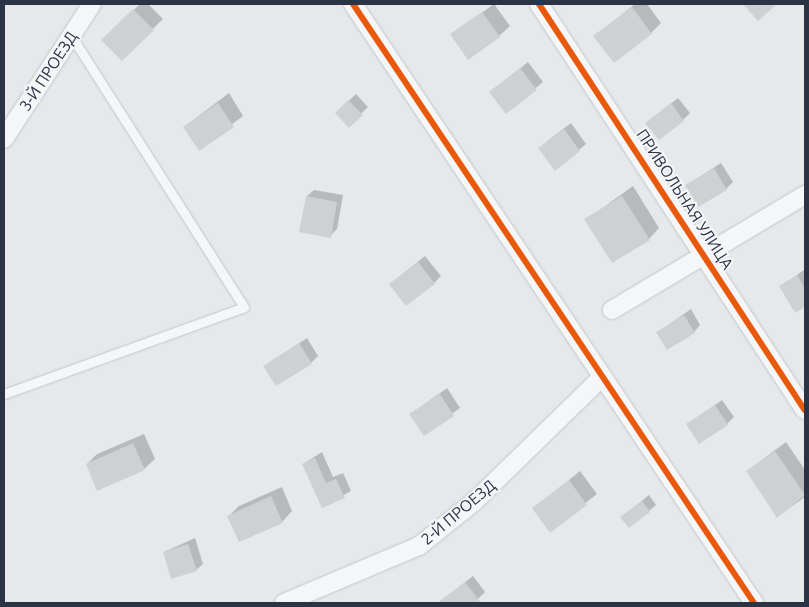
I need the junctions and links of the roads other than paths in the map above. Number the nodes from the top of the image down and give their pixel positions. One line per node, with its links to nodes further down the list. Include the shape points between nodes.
1 (92, 4): 4 (street, 3-Й ПРОЕЗД)
2 (353, 4): 9 (street)
3 (539, 4): 7 (street, ПРИВОЛЬНАЯ УЛИЦА)
4 (71, 35): 5 (street, 3-Й ПРОЕЗД); 10 (lane, via 244,307)
5 (4, 139)
6 (805, 195): 7 (street)
7 (706, 256): 8 (street); 11 (street, ПРИВОЛЬНАЯ УЛИЦА)
8 (612, 310)
9 (602, 378): 12 (street, 2-Й ПРОЕЗД, via 475,501 419,546); 13 (street)
10 (4, 394)
11 (805, 410)
12 (284, 603)
13 (754, 603)

